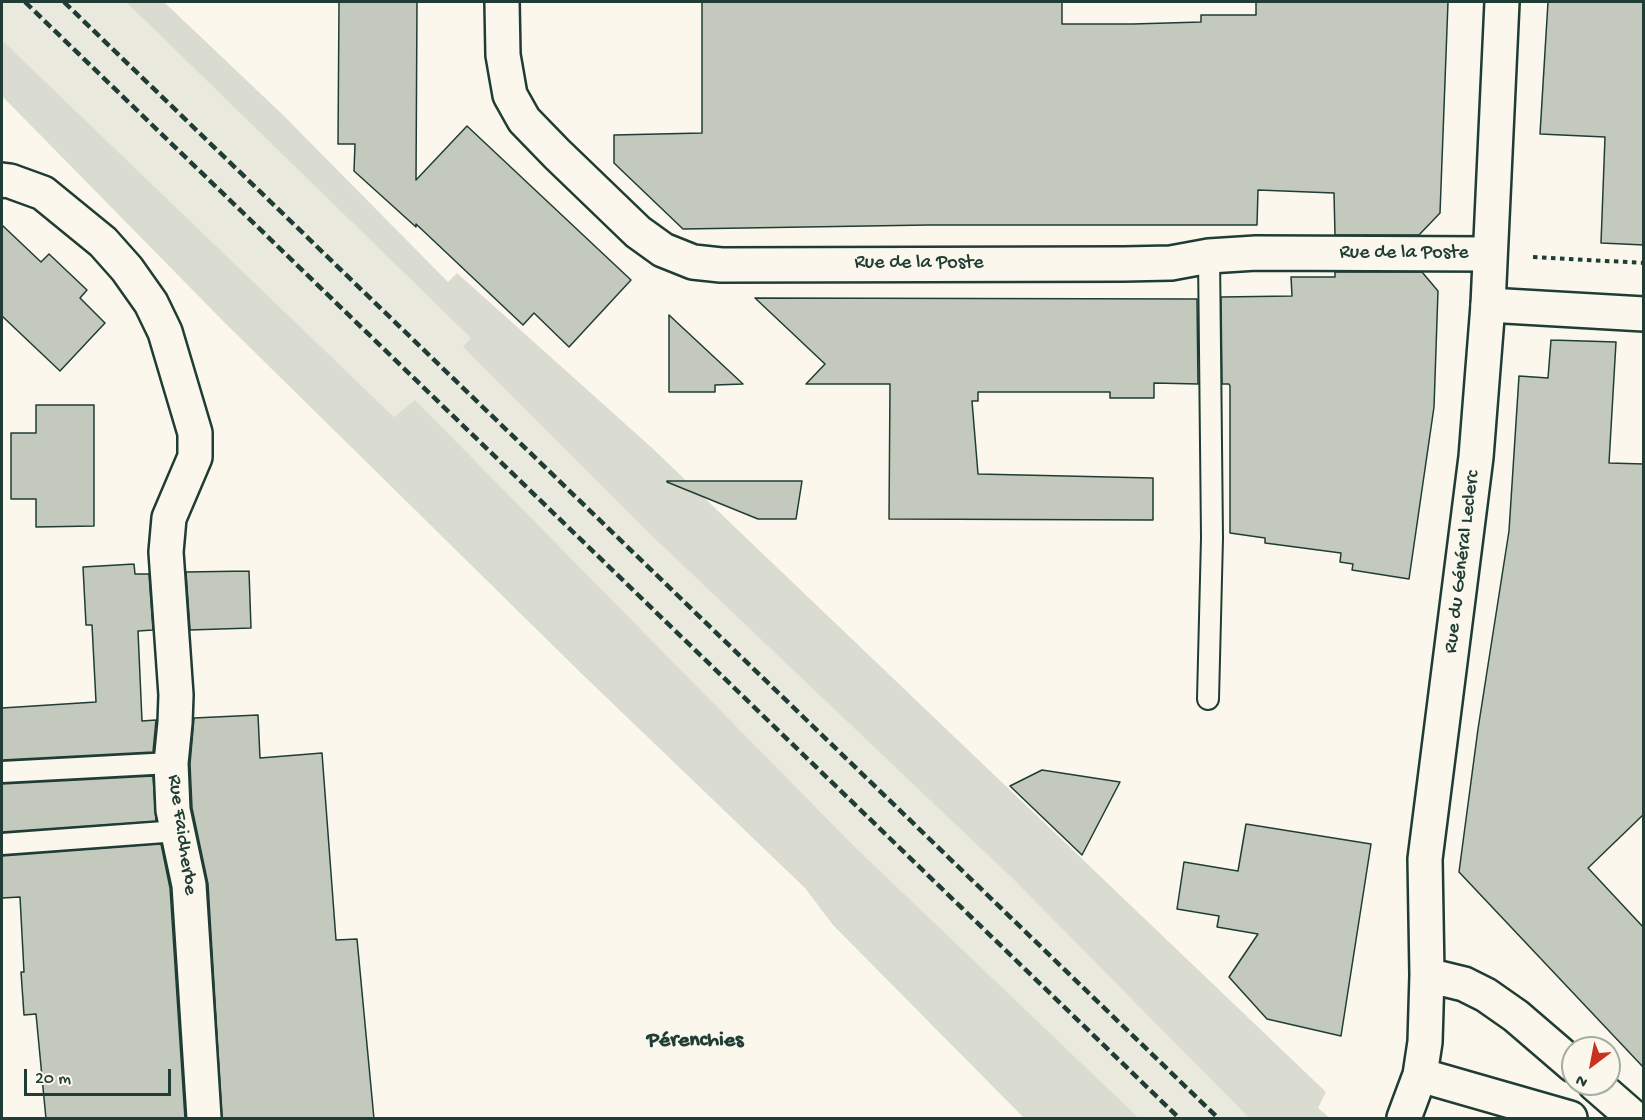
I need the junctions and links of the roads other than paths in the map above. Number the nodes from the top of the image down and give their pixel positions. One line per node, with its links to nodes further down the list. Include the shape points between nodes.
1 (502, 2): 5 (street, Rue de la Poste, via 503,55 510,95 524,120 638,232 663,250 693,262 1124,264 1171,263)
2 (1502, 2): 4 (street, Rue du Général Leclerc)
3 (2, 180): 9 (street, Rue Faidherbe, via 43,194 103,242 127,269 165,332 195,433 191,469 169,518 166,552 176,695)
4 (1489, 254): 5 (street, Rue de la Poste); 6 (street, Rue du Général Leclerc)
5 (1209, 256): 8 (lane, via 1212,538)
6 (1488, 305): 7 (street); 13 (street, Rue du Général Leclerc, via 1476,457 1425,859)
7 (1644, 314)
8 (1208, 699)
9 (171, 763): 10 (lane); 11 (street, Rue Faidherbe)
10 (2, 772)
11 (178, 831): 12 (lane); 17 (street, Rue Faidherbe, via 189,885)
12 (2, 844)
13 (1427, 975): 14 (street, via 1464,984 1486,995); 15 (street, Rue du Général Leclerc)
14 (1561, 1055)
15 (1420, 1075): 18 (street, Rue du Général Leclerc); 19 (street)
16 (1608, 1096): 20 (street)
17 (204, 1119)
18 (1404, 1119)
19 (1570, 1119)
20 (1634, 1119)

